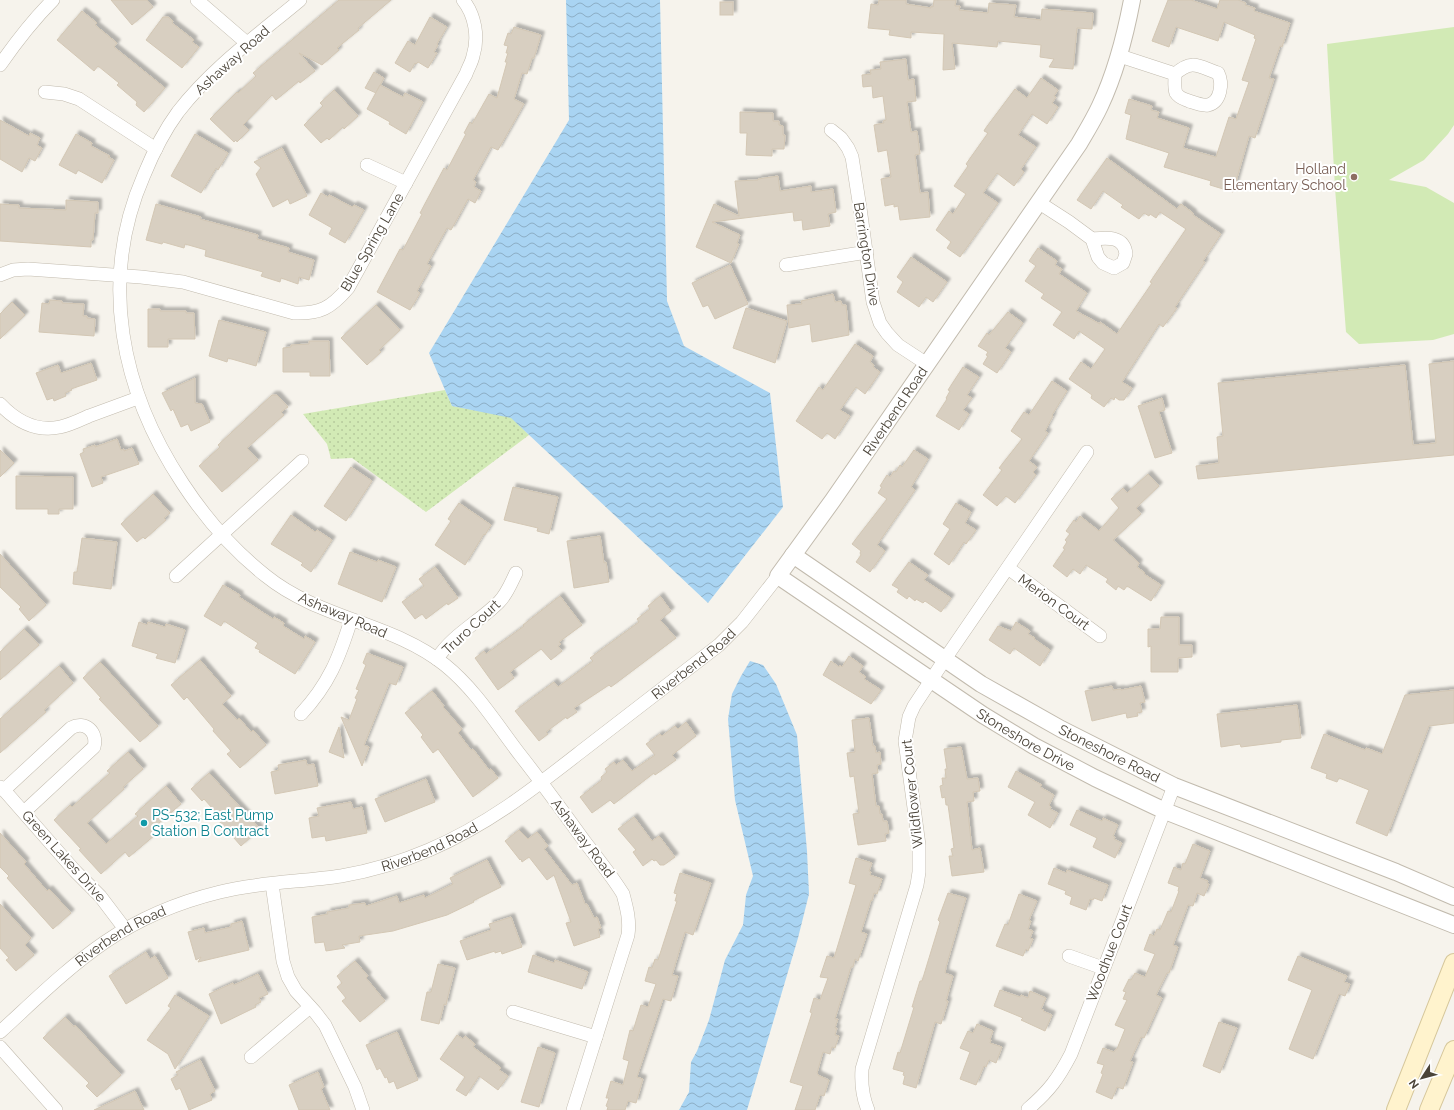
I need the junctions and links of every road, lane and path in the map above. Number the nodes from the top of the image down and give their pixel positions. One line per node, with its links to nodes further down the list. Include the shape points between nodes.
1 (53, 0): 8 (street, via 39,13)
2 (197, 0): 6 (street)
3 (300, 0): 6 (street, Ashaway Road)
4 (463, 0): 14 (street, Blue Spring Lane, via 472,16 475,31 473,56 466,74)
5 (1132, 0): 7 (street, Riverbend Road)
6 (248, 44): 12 (street, Ashaway Road, via 218,68 202,85 177,114)
7 (1120, 56): 9 (street); 15 (street, Riverbend Road, via 1099,108)
8 (0, 65)
9 (1175, 74)
10 (45, 92): 12 (street, via 79,99)
11 (832, 130): 17 (street, Barrington Drive, via 841,138 852,157)
12 (156, 149): 20 (street, Ashaway Road, via 138,189 127,225)
13 (368, 165): 14 (street)
14 (406, 183): 20 (street, Blue Spring Lane, via 348,288 337,301 324,310 308,314 294,313 183,282)
15 (1038, 202): 16 (street); 21 (street, Riverbend Road)
16 (1092, 239)
17 (867, 252): 18 (street); 21 (street, Barrington Drive, via 873,302 880,323 898,345)
18 (786, 265)
19 (0, 275): 20 (street, Blue Spring Lane, via 13,270 28,269)
20 (120, 276): 22 (street, Ashaway Road, via 123,340)
21 (927, 364): 27 (street, Riverbend Road)
22 (138, 398): 23 (street, via 60,427 46,428 20,421); 26 (street, Ashaway Road, via 171,466 199,508)
23 (0, 404)
24 (1088, 452): 28 (street, Wildflower Court)
25 (302, 461): 26 (street)
26 (221, 534): 30 (street); 32 (street, Ashaway Road, via 269,579 317,606)
27 (793, 555): 31 (street, Riverbend Road); 35 (street, Stoneshore Road)
28 (1008, 568): 33 (street, Merion Court); 35 (street, Wildflower Court)
29 (516, 573): 34 (street, Truro Court, via 499,602 451,642)
30 (176, 576)
31 (778, 576): 36 (street, Stoneshore Drive); 38 (street, Riverbend Road, via 720,645)
32 (351, 620): 34 (street, Ashaway Road, via 413,644); 37 (street, via 342,650 330,676 315,699)
33 (1100, 636)
34 (437, 659): 38 (street, Ashaway Road, via 466,684)
35 (945, 659): 36 (street, Wildflower Court); 39 (street, Stoneshore Road, via 981,684 1061,730)
36 (932, 679): 41 (street, Stoneshore Drive, via 983,715 1034,746); 61 (street, Wildflower Court, via 914,706 906,732 905,741 919,845 919,872 862,1069 861,1085)
37 (301, 714)
38 (542, 783): 43 (street, Riverbend Road, via 466,833 428,850 386,865 342,876); 53 (street, Ashaway Road, via 617,884 628,912 628,935)
39 (1174, 786): 41 (street, Woodhue Court); 44 (street, Stoneshore Road)
40 (2, 788): 42 (street, Green Lakes Drive); 42 (street, via 71,728 83,725 89,728 96,740 94,747)
41 (1165, 811): 45 (street, Stoneshore Drive); 49 (street, Woodhue Court)
42 (24, 812): 46 (street, Green Lakes Drive, via 100,896)
43 (272, 884): 46 (street, Riverbend Road, via 221,892 183,902); 50 (street, via 284,966 296,991)
44 (1454, 897)
45 (1454, 925)
46 (125, 929): 52 (street, Riverbend Road, via 79,962)
47 (1069, 956): 49 (street)
48 (1454, 963): 62 (main road)
49 (1104, 968): 57 (street, Woodhue Court, via 1061,1073 1046,1093)
50 (310, 1006): 56 (street); 59 (street, via 334,1041)
51 (513, 1012): 53 (street)
52 (0, 1032)
53 (596, 1037): 60 (street, Ashaway Road)
54 (0, 1047): 58 (street)
55 (1454, 1050): 63 (main road)
56 (251, 1057)
57 (1028, 1109)
58 (56, 1110)
59 (364, 1110)
60 (573, 1110)
61 (868, 1110)
62 (1396, 1110)
63 (1429, 1110)

